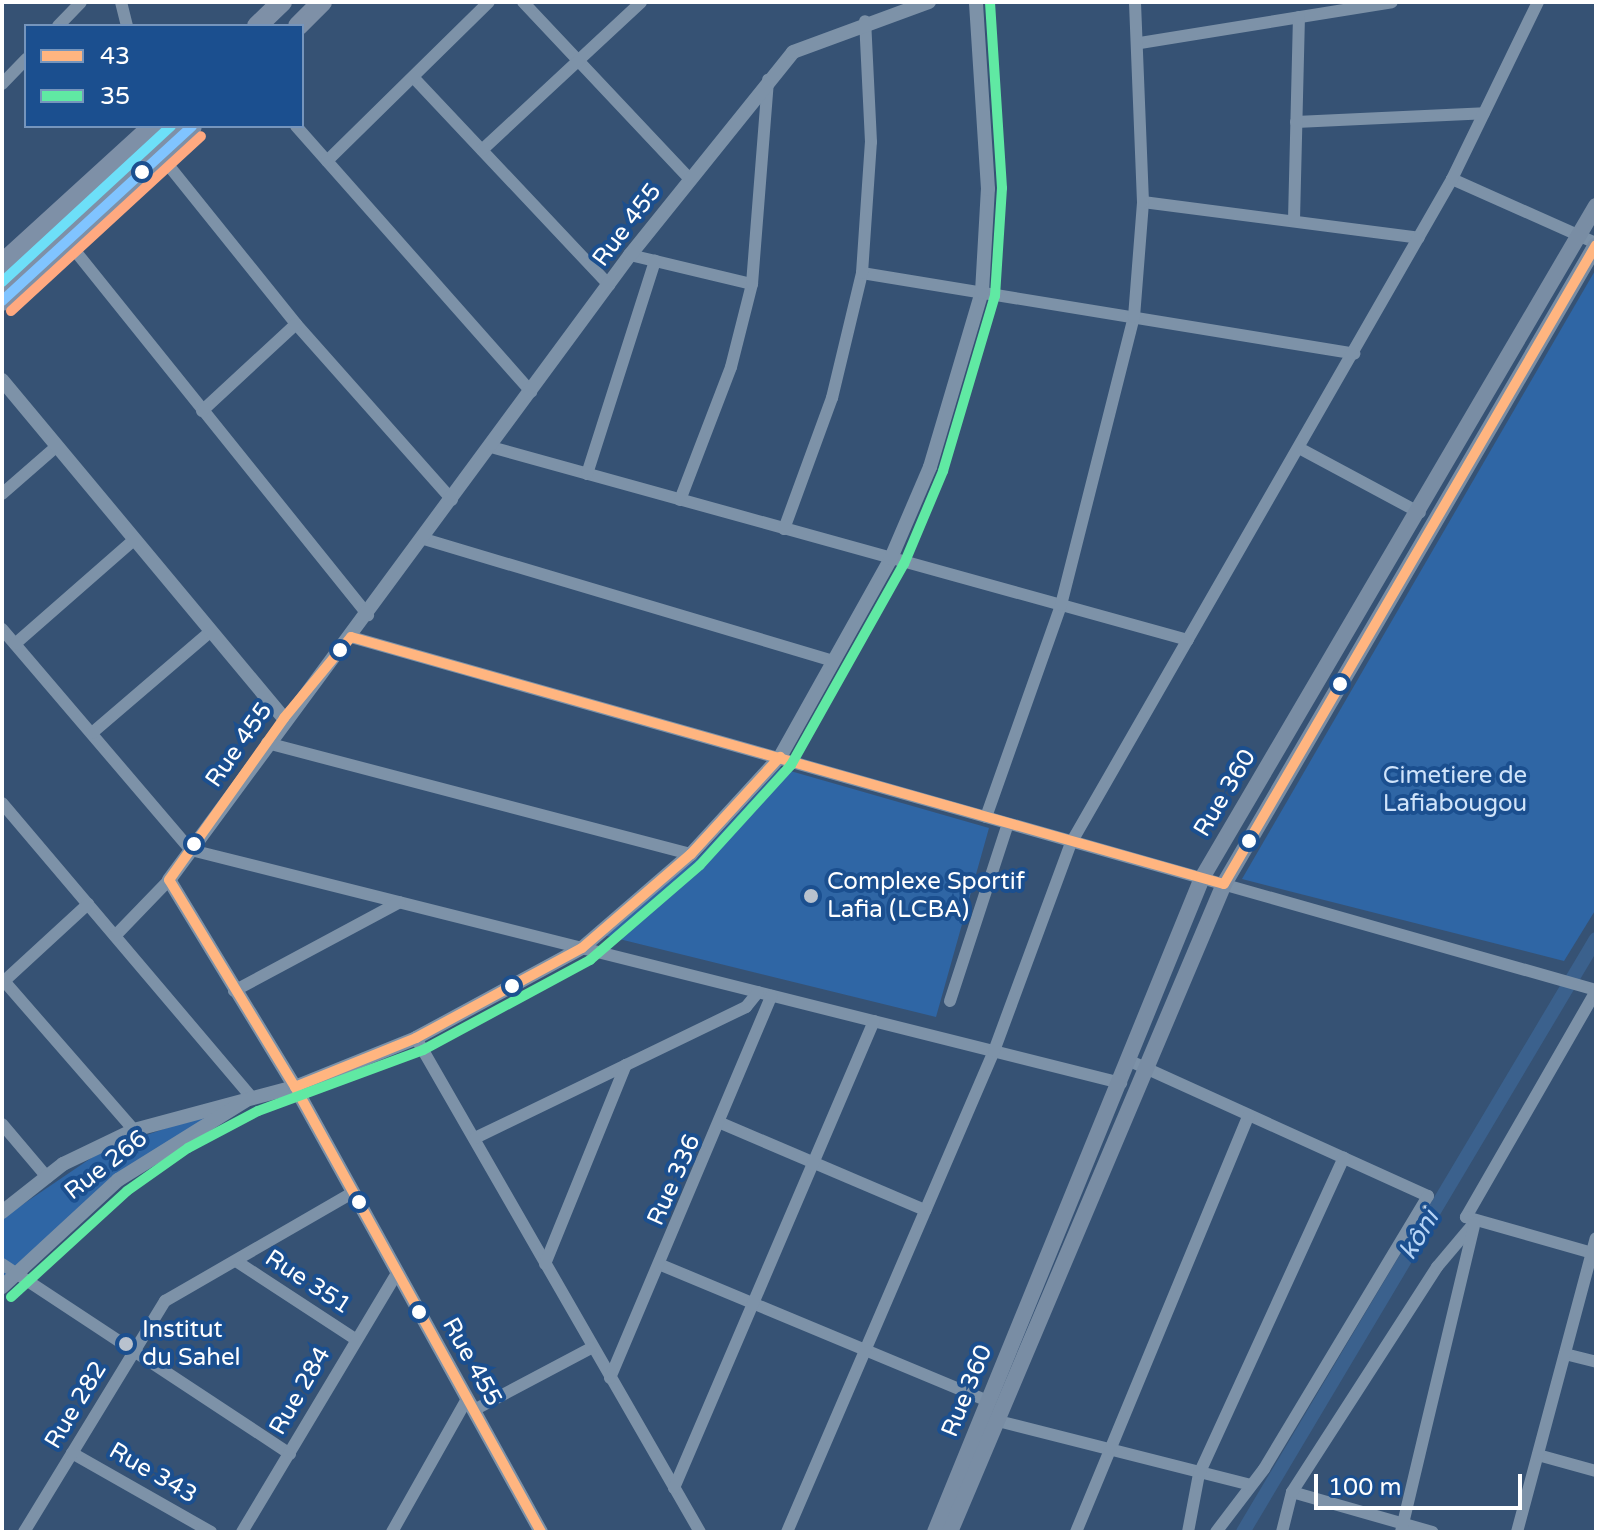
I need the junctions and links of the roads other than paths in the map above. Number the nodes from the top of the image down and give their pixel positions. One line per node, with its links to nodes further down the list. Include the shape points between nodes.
1 (81, 2): 18 (street)
2 (121, 2): 19 (street)
3 (282, 2): 16 (highway)
4 (322, 2): 20 (highway)
5 (489, 2): 24 (street)
6 (523, 2): 23 (street)
7 (641, 2): 23 (street)
8 (929, 2): 13 (street)
9 (976, 2): 49 (street, Rue 266, via 988,189)
10 (1135, 2): 21 (street)
11 (1392, 2): 14 (street)
12 (1538, 2): 27 (street)
13 (914, 4): 17 (street)
14 (1349, 6): 15 (street)
15 (1299, 17): 21 (street); 28 (street)
16 (262, 18)
17 (865, 21): 25 (street, Rue 455, via 806,43); 46 (street, via 871,142)
18 (60, 24)
19 (126, 24)
20 (300, 24)
21 (1140, 43): 37 (street)
22 (24, 61): 26 (street)
23 (579, 61): 32 (street); 35 (street)
24 (413, 77): 32 (street); 34 (street)
25 (768, 80): 35 (street, Rue 455); 47 (street)
26 (2, 84)
27 (1484, 113): 28 (street); 36 (street)
28 (1296, 122): 39 (street)
29 (151, 128): 45 (highway)
30 (190, 128): 33 (highway)
31 (298, 128): 34 (street)
32 (482, 150): 48 (street)
33 (161, 156): 42 (highway); 52 (street)
34 (327, 161): 55 (street)
35 (689, 178): 43 (street, Rue 455)
36 (1452, 179): 40 (street); 41 (street)
37 (1143, 202): 39 (street); 51 (street)
38 (1596, 206): 41 (main road, Rue 360)
39 (1294, 220): 40 (street)
40 (1419, 238): 53 (street)
41 (1591, 241): 64 (main road, Rue 360); 89 (main road, Rue 360)
42 (68, 242): 50 (highway); 56 (street)
43 (630, 255): 44 (street); 48 (street, Rue 455)
44 (655, 261): 47 (street); 60 (street)
45 (2, 264)
46 (862, 273): 49 (street); 65 (street, via 832,398)
47 (752, 284): 63 (street, via 731,367)
48 (609, 285): 55 (street, Rue 455)
49 (982, 292): 51 (street); 68 (street, Rue 266, via 930,467)
50 (2, 301)
51 (1134, 317): 53 (street); 69 (street)
52 (296, 324): 56 (street); 62 (street)
53 (1354, 354): 59 (street)
54 (2, 380): 57 (street)
55 (531, 392): 58 (street, Rue 455)
56 (202, 411): 70 (street)
57 (57, 446): 61 (street); 66 (street)
58 (491, 447): 60 (street); 62 (street, Rue 455)
59 (1299, 448): 64 (street); 74 (street)
60 (587, 474): 63 (street)
61 (2, 494)
62 (452, 500): 67 (street, Rue 455)
63 (680, 500): 65 (street)
64 (1420, 513): 87 (main road, Rue 360)
65 (784, 529): 68 (street)
66 (135, 539): 72 (street); 75 (street)
67 (424, 539): 70 (street, Rue 455); 76 (street)
68 (891, 558): 69 (street); 76 (street, Rue 266)
69 (1061, 605): 74 (street); 82 (street)
70 (368, 615): 73 (street, Rue 455)
71 (2, 629): 75 (street)
72 (211, 631): 77 (street); 78 (street)
73 (351, 637): 77 (street, Rue 455); 80 (street)
74 (1188, 640): 84 (street)
75 (15, 644): 78 (street)
76 (833, 661): 80 (street, Rue 266)
77 (284, 718): 79 (street, Rue 455)
78 (92, 733): 85 (street)
79 (267, 743): 85 (street, Rue 455); 86 (street)
80 (780, 757): 82 (street); 86 (street, Rue 266)
81 (2, 803): 91 (street)
82 (986, 817): 83 (street)
83 (1008, 824): 84 (street); 99 (street)
84 (1071, 843): 87 (street); 102 (street)
85 (191, 850): 88 (street, Rue 455); 90 (street)
86 (691, 854): 93 (street, Rue 266)
87 (1202, 878): 89 (street); 103 (main road, Rue 360)
88 (169, 880): 92 (street); 96 (street, Rue 455)
89 (1224, 884): 95 (street); 105 (main road, Rue 360)
90 (400, 902): 93 (street); 96 (street)
91 (88, 904): 92 (street); 94 (street)
92 (115, 936): 108 (street)
93 (582, 948): 97 (street); 101 (street, Rue 266)
94 (4, 978): 112 (street)
95 (1596, 990): 120 (street, via 1466,1217)
96 (234, 991): 107 (street, Rue 455)
97 (758, 992): 98 (street); 104 (street, via 746,1007)
98 (771, 996): 100 (street); 111 (street, Rue 336)
99 (950, 1001)
100 (874, 1021): 102 (street); 115 (street)
101 (416, 1038): 107 (street, Rue 266); 113 (street)
102 (994, 1051): 106 (street); 118 (street)
103 (1130, 1061): 105 (street); 106 (main road, Rue 360)
104 (626, 1065): 113 (street); 125 (street)
105 (1148, 1069): 109 (street); 140 (main road, Rue 360)
106 (1121, 1083): 138 (main road, Rue 360)
107 (295, 1087): 108 (street, Rue 266); 117 (street, Rue 455)
108 (252, 1098): 112 (street, Rue 266); 127 (street, Rue 266, via 118,1180)
109 (1249, 1115): 114 (street); 141 (street)
110 (2, 1124): 116 (street)
111 (723, 1124): 115 (street); 126 (street, Rue 336)
112 (134, 1130): 116 (street, Rue 266)
113 (475, 1138): 125 (street)
114 (1344, 1158): 146 (street); 147 (street, via 1428,1196)
115 (818, 1166): 118 (street); 130 (street)
116 (47, 1177): 119 (street, Rue 266)
117 (352, 1193): 123 (street); 128 (street, Rue 455)
118 (925, 1210): 133 (street)
119 (2, 1212)
120 (1475, 1222): 122 (street); 149 (street, via 1437,1267); 150 (street)
121 (1596, 1238): 122 (street)
122 (1594, 1254): 135 (street)
123 (236, 1261): 131 (street, Rue 351); 134 (street, Rue 282, via 165,1301)
124 (2, 1264): 127 (street)
125 (545, 1264): 132 (street)
126 (661, 1265): 130 (street); 137 (street, Rue 336)
127 (15, 1273): 129 (street, Rue 266); 134 (street)
128 (397, 1273): 131 (street, Rue 284); 139 (street, Rue 455)
129 (2, 1287)
130 (756, 1305): 133 (street); 148 (street)
131 (355, 1339): 143 (street, Rue 284)
132 (591, 1348): 137 (street); 139 (street)
133 (863, 1349): 138 (street); 157 (street)
134 (134, 1352): 142 (street, Rue 282); 143 (street)
135 (1565, 1354): 136 (street); 144 (street)
136 (1596, 1362)
137 (610, 1378): 148 (street)
138 (988, 1401): 158 (main road, Rue 360)
139 (471, 1405): 154 (street); 155 (street, Rue 455)
140 (998, 1421): 141 (street); 159 (main road, Rue 360)
141 (1110, 1449): 146 (street); 160 (street)
142 (72, 1453): 151 (street, Rue 282); 152 (street, Rue 343)
143 (290, 1454): 153 (street, Rue 284)
144 (1538, 1455): 145 (street); 165 (street)
145 (1596, 1471)
146 (1199, 1474): 147 (street); 161 (street)
147 (1251, 1485): 162 (street)
148 (674, 1488): 156 (street)
149 (1292, 1492): 150 (street); 163 (street)
150 (1402, 1528): 164 (street)
151 (24, 1532)
152 (211, 1532)
153 (242, 1532)
154 (392, 1532)
155 (541, 1532)
156 (700, 1532)
157 (787, 1532)
158 (935, 1532)
159 (950, 1532)
160 (1076, 1532)
161 (1188, 1532)
162 (1216, 1532)
163 (1282, 1532)
164 (1432, 1532)
165 (1517, 1532)

